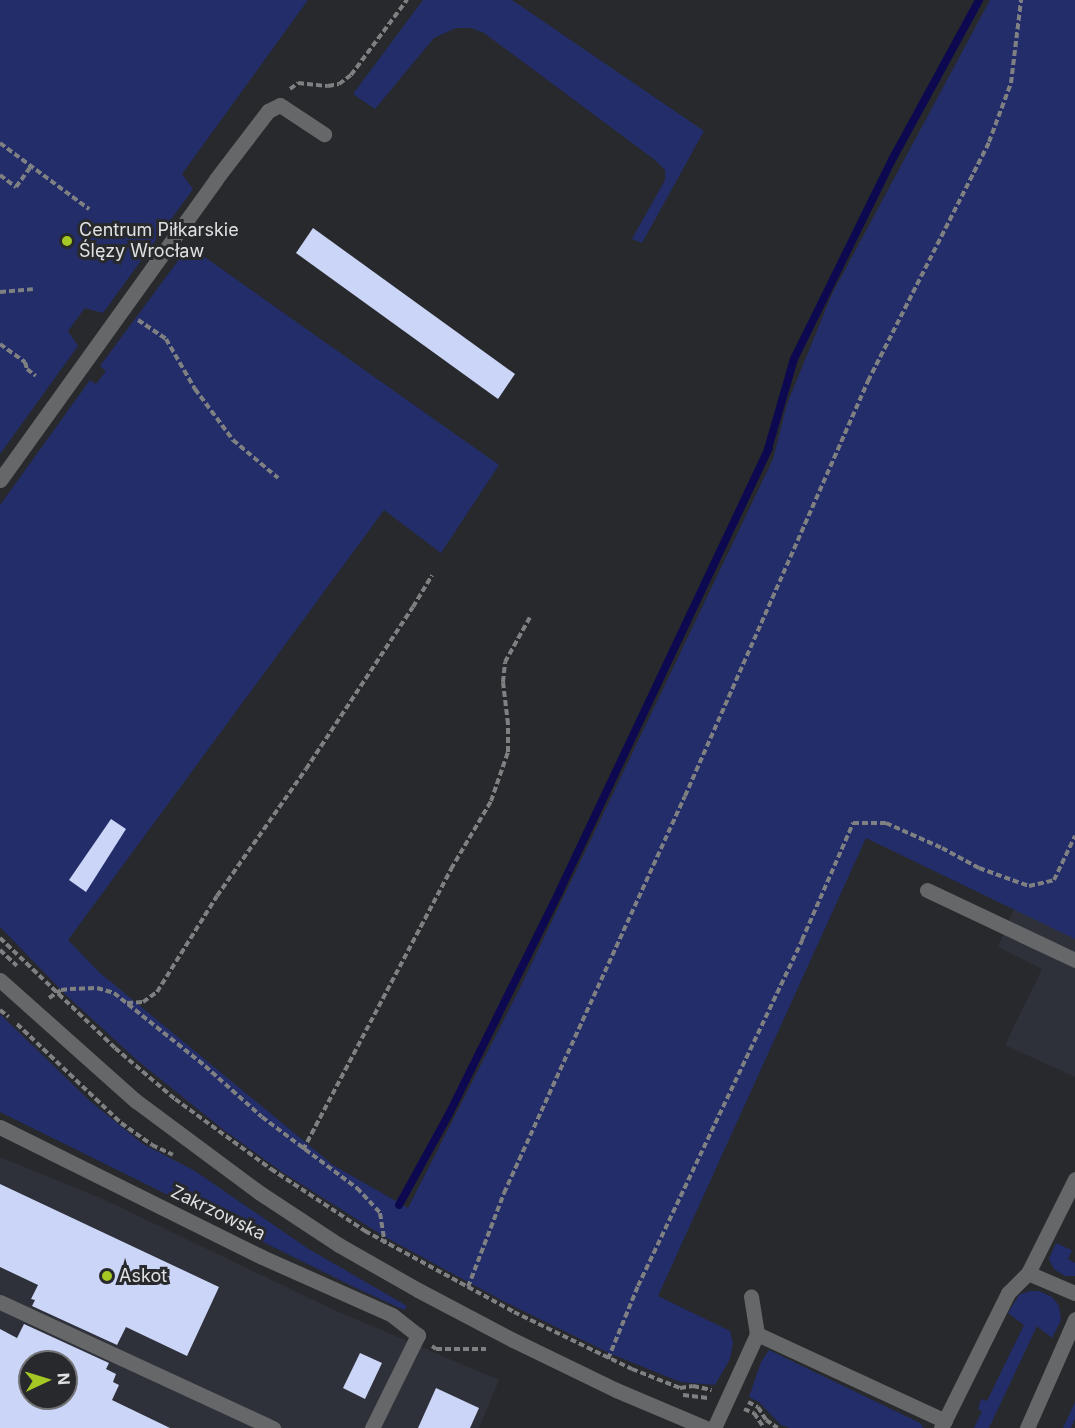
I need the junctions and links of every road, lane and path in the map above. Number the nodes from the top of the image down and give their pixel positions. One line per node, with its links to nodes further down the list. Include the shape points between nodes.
1 (407, 0): 3 (path, via 351,75 328,86 298,83)
2 (1021, 0): 35 (path, via 1011,83 989,142 868,381 504,1193)
3 (280, 105): 4 (street); 11 (street, via 268,111)
4 (324, 134)
5 (0, 143): 6 (path)
6 (31, 166): 7 (path, via 16,187); 8 (path)
7 (0, 175)
8 (89, 209)
9 (33, 290): 10 (path)
10 (0, 292)
11 (123, 309): 14 (path, via 166,339 219,423); 15 (street)
12 (0, 344): 13 (path, via 25,362)
13 (36, 376)
14 (278, 478)
15 (0, 480)
16 (432, 574): 26 (path, via 156,992 142,1002)
17 (530, 617): 30 (path, via 505,662 508,752 491,801)
18 (1075, 836): 43 (path, via 1054,880 1029,886 979,868 886,823 854,822 638,1286)
19 (927, 890): 21 (street)
20 (0, 938): 24 (path)
21 (1075, 960)
22 (1, 982): 53 (street, via 136,1101 260,1193 339,1245 513,1340)
23 (44, 993): 25 (path)
24 (54, 994): 26 (path, via 97,988 114,993); 32 (path, via 175,1099 306,1193)
25 (54, 1002)
26 (127, 1003): 30 (path)
27 (169, 1102): 28 (path)
28 (178, 1109)
29 (0, 1127): 52 (street, Zakrzowska, via 262,1257 392,1315 418,1335)
30 (303, 1150): 32 (path, via 357,1188 380,1213)
31 (1075, 1179): 34 (street)
32 (385, 1242): 33 (path, via 385,1251); 35 (path)
33 (375, 1245)
34 (1028, 1273): 36 (street); 50 (street, via 1008,1293)
35 (469, 1285): 43 (path)
36 (1075, 1293)
37 (751, 1296): 40 (street)
38 (0, 1302): 51 (street)
39 (1072, 1326): 57 (street)
40 (757, 1334): 50 (street); 54 (street)
41 (496, 1349): 42 (path)
42 (436, 1350)
43 (609, 1358): 44 (path); 45 (path, via 660,1382 680,1388)
44 (606, 1365)
45 (710, 1389)
46 (677, 1395): 47 (path)
47 (701, 1396)
48 (750, 1402): 56 (path)
49 (751, 1412): 55 (path)
50 (943, 1424)
51 (273, 1428)
52 (372, 1428)
53 (705, 1428)
54 (714, 1428)
55 (764, 1428)
56 (778, 1428)
57 (1027, 1428)

